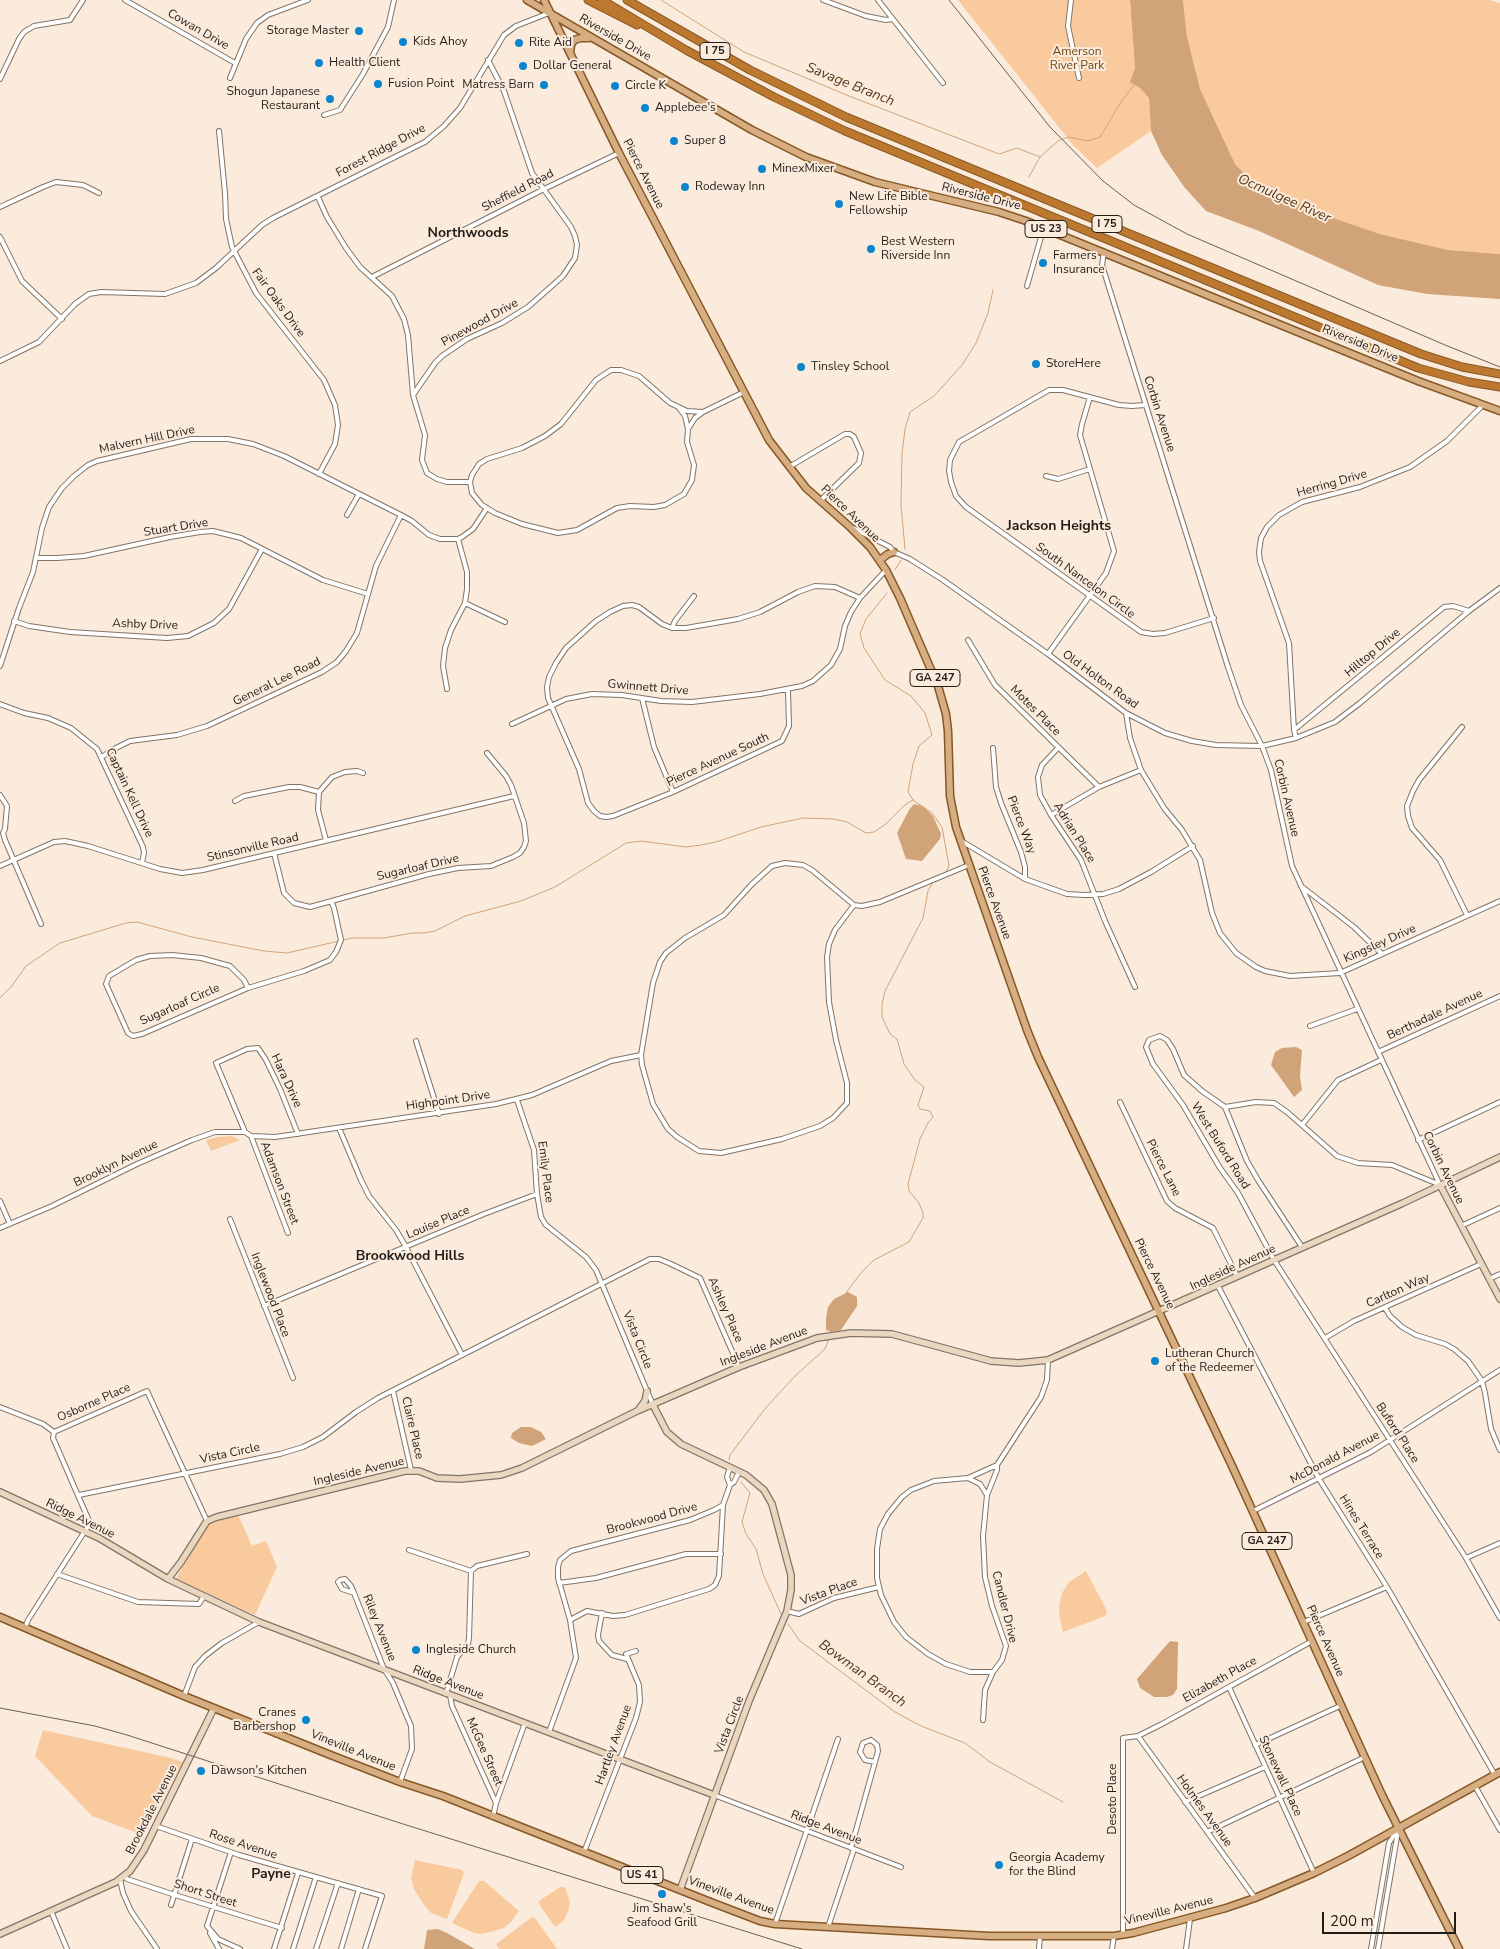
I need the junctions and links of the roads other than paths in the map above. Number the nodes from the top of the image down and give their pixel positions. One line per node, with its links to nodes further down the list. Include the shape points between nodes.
1 (83, 0): 25 (street, via 70,20 34,26 24,32)
2 (125, 0): 22 (street, Cowan Drive)
3 (308, 0): 22 (street, via 268,15 257,23)
4 (394, 0): 27 (street, via 388,27 356,87 340,110)
5 (527, 0): 16 (main road, Riverside Drive / US 23)
6 (544, 0): 16 (main road, Pierce Avenue / GA 247)
7 (548, 0): 16 (main road, Pierce Avenue / GA 247)
8 (588, 0): 19 (highway)
9 (602, 0): 19 (highway, I 75)
10 (627, 0): 15 (highway, I 75)
11 (631, 0): 15 (highway)
12 (823, 0): 17 (street, via 866,16)
13 (878, 0): 17 (street)
14 (1071, 0): 24 (street, via 1068,26)
15 (638, 6): 42 (highway, I 75, via 699,43 846,117 1421,354)
16 (549, 13): 18 (main road, Riverside Drive / US 23); 20 (main road, Pierce Avenue / GA 247); 21 (street, Forest Ridge Drive, via 510,30)
17 (893, 19): 26 (street)
18 (594, 39): 20 (main road, via 574,40); 34 (main road, Riverside Drive / US 23, via 752,130 806,157 875,182 1002,213)
19 (667, 39): 43 (highway, I 75, via 814,116 988,191 1418,368)
20 (570, 54): 29 (main road, Pierce Avenue / GA 247)
21 (488, 60): 30 (street, Pinewood Drive, via 504,91 532,173); 32 (street, Forest Ridge Drive, via 460,108 434,135)
22 (235, 63): 23 (street)
23 (230, 78)
24 (1079, 78)
25 (0, 79)
26 (943, 83)
27 (324, 115)
28 (219, 130): 36 (street, Fair Oaks Drive, via 226,219)
29 (619, 153): 30 (street, Sheffield Road); 44 (main road, Pierce Avenue / GA 247)
30 (544, 189): 38 (street, Sheffield Road); 45 (street, Pinewood Drive, via 575,236 577,245 572,264 556,282 515,316 467,339 442,356)
31 (99, 193): 33 (street, via 83,185 56,182)
32 (318, 197): 36 (street, Forest Ridge Drive, via 267,222); 38 (street, via 346,248)
33 (0, 207)
34 (1045, 228): 37 (main road, Riverside Drive / US 23); 39 (street)
35 (0, 237): 40 (street, via 22,281)
36 (234, 252): 40 (street, Forest Ridge Drive, via 190,286 166,294 89,294); 55 (street, Fair Oaks Drive, via 256,293 324,380 335,405 338,425 334,444)
37 (1104, 252): 47 (street, Corbin Avenue, via 1102,265); 48 (main road, Riverside Drive / US 23)
38 (372, 277): 45 (street, via 392,296 404,319)
39 (1027, 286)
40 (62, 319): 41 (street, Forest Ridge Drive, via 39,342)
41 (0, 361)
42 (1497, 374)
43 (1500, 387)
44 (744, 392): 51 (street); 53 (main road, Pierce Avenue / GA 247)
45 (413, 395): 57 (street, via 425,435 422,460 427,473 447,482)
46 (1090, 398): 47 (street); 54 (street, via 1080,435); 73 (street, South Nancelon Circle, via 1054,389 1034,398 959,442 952,453 949,471 956,496 966,507)
47 (1145, 405): 77 (street, Corbin Avenue)
48 (1483, 405): 50 (main road, Riverside Drive / US 23); 92 (street, Herring Drive, via 1447,441 1410,466 1360,487 1302,502 1279,515 1264,532 1259,548 1260,561 1289,643)
49 (679, 408): 51 (street); 52 (street); 57 (street, via 638,376 611,370 596,380 557,427 528,446 482,462 475,468)
50 (1500, 411)
51 (703, 412): 52 (street, via 694,418)
52 (688, 429): 60 (street, via 687,442 694,465 692,480 684,494 671,502 617,508 577,530 558,533 522,524)
53 (788, 468): 59 (main road, Pierce Avenue / GA 247); 59 (street, via 845,434 854,436 862,453 859,463)
54 (1090, 469): 56 (street, via 1058,479); 73 (street, via 1114,551 1106,573)
55 (319, 474): 58 (street, Malvern Hill Drive); 67 (street, Malvern Hill Drive, via 268,449 228,440 191,439 112,456 88,465 62,488 49,507)
56 (1046, 476)
57 (470, 482): 60 (street, via 477,499)
58 (359, 494): 61 (street); 62 (street, Malvern Hill Drive)
59 (820, 501): 63 (main road, Pierce Avenue / GA 247)
60 (487, 508): 64 (street, via 473,529)
61 (347, 515)
62 (400, 515): 64 (street, Malvern Hill Drive, via 434,537); 71 (street, General Lee Road, via 376,566)
63 (850, 527): 66 (street, Old Holton Road); 68 (main road, Pierce Avenue / GA 247)
64 (458, 539): 75 (street, via 467,572)
65 (262, 549): 67 (street, Stuart Drive, via 232,535 208,531 84,556); 71 (street, Stuart Drive, via 323,580); 78 (street, Ashby Drive, via 229,609 214,623 188,636 167,638 70,632)
66 (894, 552): 68 (main road); 82 (street, Old Holton Road, via 922,566)
67 (36, 558): 78 (street, Malvern Hill Drive)
68 (880, 560): 69 (main road, Pierce Avenue / GA 247)
69 (886, 570): 74 (street); 109 (main road, Pierce Avenue / GA 247, via 942,699 948,731 950,796)
70 (1500, 588): 76 (street, Old Holton Road)
71 (368, 594): 98 (street, General Lee Road, via 354,640 337,662 322,672 207,726 177,735 130,741)
72 (694, 596): 80 (street)
73 (1089, 596): 77 (street, South Nancelon Circle, via 1132,627 1148,634 1165,633); 82 (street)
74 (860, 598): 80 (street, via 835,587 815,586 738,619); 85 (street, via 845,626 840,649 832,665 813,681)
75 (465, 603): 79 (street); 84 (street, via 445,648)
76 (1469, 611): 92 (street, Hilltop Drive, via 1453,606 1444,608); 93 (street, Old Holton Road, via 1346,714)
77 (1214, 618): 94 (street, Corbin Avenue, via 1241,705)
78 (14, 621): 83 (street, Malvern Hill Drive)
79 (505, 622)
80 (672, 628): 88 (street, via 635,606 623,606 610,612 576,639 556,664 547,687)
81 (968, 640): 96 (street, Motes Place, via 994,685)
82 (1048, 654): 89 (street, Old Holton Road)
83 (0, 666)
84 (447, 690)
85 (788, 690): 86 (street, Gwinnett Drive, via 692,702); 103 (street, Pierce Avenue South, via 789,726 782,741)
86 (642, 698): 88 (street, Gwinnett Drive, via 592,694 566,698); 103 (street, via 654,747)
87 (0, 704): 98 (street, Captain Kell Drive, via 71,728 89,741)
88 (550, 705): 90 (street, Gwinnett Drive); 103 (street, Pierce Avenue South, via 594,812 613,816)
89 (1126, 713): 94 (street, Old Holton Road, via 1165,733 1192,741); 99 (street, Kingsley Drive)
90 (512, 724)
91 (1462, 727): 123 (street, via 1419,780 1407,806 1412,828 1440,860)
92 (1294, 730): 93 (street, Herring Drive)
93 (1296, 738): 94 (street, Old Holton Road)
94 (1262, 746): 118 (street, Corbin Avenue, via 1271,770 1292,866)
95 (993, 748): 117 (street, Pierce Way, via 996,787 1021,852)
96 (1058, 748): 101 (street, Motes Place); 107 (street, Adrian Place, via 1042,765 1038,777 1040,795)
97 (487, 753): 105 (street, Sugarloaf Drive, via 506,776)
98 (102, 757): 114 (street, Captain Kell Drive, via 143,847)
99 (1141, 770): 101 (street); 111 (street, Kingsley Drive)
100 (363, 773): 102 (street, via 357,770 332,777)
101 (1099, 787): 107 (street)
102 (319, 792): 106 (street, via 288,787 244,796); 110 (street, via 318,810)
103 (673, 792)
104 (0, 795): 108 (street, via 7,806 5,829)
105 (514, 796): 110 (street, Stinsonville Road); 120 (street, Sugarloaf Drive, via 524,823 526,841 520,853 490,866 429,874)
106 (235, 801)
107 (1051, 815): 119 (street, Adrian Place, via 1081,860)
108 (1, 833): 113 (street)
109 (958, 835): 115 (main road, Pierce Avenue / GA 247); 117 (street, via 965,844)
110 (326, 840): 112 (street, Stinsonville Road)
111 (1192, 846): 119 (street, via 1131,883); 126 (street, Kingsley Drive, via 1200,860 1214,919 1220,933 1236,953 1256,967 1277,974)
112 (274, 853): 114 (street, Stinsonville Road, via 182,873); 120 (street, Sugarloaf Drive, via 282,888 294,902 310,907)
113 (13, 860): 114 (street, Stinsonville Road, via 54,842 65,841); 116 (street, Stinsonville Road); 124 (street)
114 (142, 863)
115 (969, 865): 122 (street, via 880,902); 170 (main road, Pierce Avenue / GA 247, via 1038,1058)
116 (0, 866)
117 (1025, 878): 119 (street, via 1067,894)
118 (1300, 885): 125 (street, via 1354,927); 126 (street, Corbin Avenue)
119 (1096, 895): 127 (street, Adrian Place)
120 (331, 901): 128 (street, Sugarloaf Circle, via 341,940 330,960)
121 (1500, 901): 123 (street, Kingsley Drive)
122 (854, 905): 134 (street, via 803,865 785,863 766,870 724,915 666,953 653,983); 134 (street, via 835,930 827,957 832,1023 848,1083 847,1103 827,1122 782,1139 735,1151 699,1151 668,1129 658,1114)
123 (1467, 915): 125 (street, Kingsley Drive)
124 (41, 924)
125 (1381, 953): 126 (street, Kingsley Drive)
126 (1340, 973): 130 (street, Corbin Avenue)
127 (1135, 987)
128 (248, 988): 128 (street, Sugarloaf Circle, via 135,1036 128,1033 106,984 109,976 136,960 172,954 230,966)
129 (1500, 996): 133 (street, Berthadale Avenue)
130 (1358, 1009): 131 (street); 133 (street, Corbin Avenue)
131 (1310, 1026)
132 (416, 1041): 141 (street)
133 (1378, 1052): 135 (street, Corbin Avenue)
134 (641, 1055): 137 (street, Highpoint Drive, via 611,1061)
135 (1381, 1060): 142 (street, via 1338,1080); 147 (street, Corbin Avenue)
136 (226, 1087): 144 (street, Adamson Street); 145 (street, Hara Drive, via 216,1063 247,1049 258,1048 280,1089)
137 (517, 1100): 141 (street, Highpoint Drive); 150 (street, Emily Place, via 534,1150)
138 (1120, 1102): 163 (street, Pierce Lane, via 1167,1201 1213,1228)
139 (1500, 1102): 147 (street)
140 (1225, 1106): 142 (street, via 1267,1102 1282,1108); 159 (street, via 1254,1174); 160 (street, West Buford Road, via 1184,1074 1167,1040 1160,1036 1149,1040 1146,1046 1153,1064 1238,1193)
141 (440, 1114): 143 (street, Highpoint Drive)
142 (1302, 1125): 149 (street, via 1332,1153 1344,1159 1393,1165)
143 (339, 1128): 145 (street, Highpoint Drive); 158 (street, via 369,1196)
144 (245, 1132): 146 (street, Adamson Street); 154 (street, Brooklyn Avenue, via 215,1132 192,1140)
145 (298, 1134): 146 (street, Highpoint Drive)
146 (251, 1136): 157 (street, Adamson Street)
147 (1418, 1140): 149 (street, Corbin Avenue)
148 (1500, 1157): 149 (street, Ingleside Avenue)
149 (1440, 1186): 155 (street, Corbin Avenue); 159 (street, Ingleside Avenue)
150 (537, 1194): 158 (street, Louise Place); 165 (street, Emily Place, via 546,1225 592,1262)
151 (0, 1201): 154 (street)
152 (1500, 1208): 155 (street)
153 (230, 1219): 168 (street, Inglewood Place)
154 (10, 1224): 156 (street, Brooklyn Avenue)
155 (1461, 1226): 161 (street, Corbin Avenue)
156 (0, 1228)
157 (288, 1233)
158 (406, 1247): 168 (street, Louise Place); 172 (street)
159 (1302, 1247): 160 (street, Ingleside Avenue)
160 (1274, 1260): 163 (street, Ingleside Avenue); 171 (street, Buford Place)
161 (1480, 1264): 164 (street, Corbin Avenue); 169 (street, Carlton Way)
162 (1500, 1274): 164 (street)
163 (1237, 1276): 166 (street, Ingleside Avenue)
164 (1489, 1279): 167 (street, Corbin Avenue)
165 (602, 1283): 172 (street, Vista Circle); 174 (street, Ashley Place, via 650,1259 671,1264 700,1278); 179 (street, Vista Circle)
166 (1218, 1286): 170 (street, Ingleside Avenue); 192 (street, Hines Terrace)
167 (1500, 1299)
168 (264, 1306): 176 (street, Inglewood Place)
169 (1385, 1308): 171 (street, Carlton Way); 177 (street, via 1402,1327 1454,1349 1468,1360)
170 (1160, 1312): 173 (street, Ingleside Avenue); 198 (main road, Pierce Avenue / GA 247)
171 (1325, 1338): 184 (street, Buford Place)
172 (462, 1355): 178 (street, Vista Circle)
173 (1048, 1360): 174 (street, Ingleside Avenue, via 991,1361 892,1334 851,1333 800,1343); 186 (street, Candler Drive, via 1047,1380 1041,1397)
174 (739, 1367): 180 (street, Ingleside Avenue)
175 (1500, 1370): 177 (street, McDonald Avenue)
176 (293, 1378)
177 (1482, 1381): 184 (street, McDonald Avenue); 185 (street, via 1491,1428)
178 (393, 1391): 188 (street, Claire Place); 190 (street, Vista Circle, via 303,1447)
179 (647, 1391): 180 (street, Vista Circle); 182 (street, via 643,1406)
180 (653, 1405): 182 (street, Ingleside Avenue); 187 (street, Vista Circle, via 663,1426 674,1438)
181 (0, 1407): 183 (street, Osborne Place, via 43,1424)
182 (637, 1411): 188 (street, Ingleside Avenue, via 522,1468 501,1474 448,1479)
183 (54, 1432): 190 (street, Osborne Place, via 147,1391); 195 (street, via 53,1438)
184 (1390, 1440): 192 (street, McDonald Avenue); 205 (street, Buford Place)
185 (1500, 1450)
186 (997, 1465): 191 (street); 196 (street, Candler Drive)
187 (730, 1467): 189 (street, Vista Circle); 193 (street, via 727,1476)
188 (411, 1470): 199 (street, Ingleside Avenue)
189 (739, 1472): 193 (street); 214 (street, Vista Circle, via 759,1484 772,1504 791,1575)
190 (184, 1474): 195 (street, Vista Circle); 199 (street, Osborne Place)
191 (968, 1478): 196 (street, via 980,1484); 210 (street, via 922,1485 902,1497 892,1508 879,1534 876,1565)
192 (1319, 1479): 198 (street, McDonald Avenue); 211 (street, Hines Terrace)
193 (730, 1485): 197 (street)
194 (0, 1492): 200 (street, Ridge Avenue)
195 (79, 1495): 200 (street, via 90,1523)
196 (987, 1495): 226 (street, Candler Drive, via 983,1536 985,1577 1006,1646 1002,1660)
197 (723, 1505): 204 (street); 209 (street, Brookwood Drive, via 690,1520 564,1556 558,1567)
198 (1253, 1511): 220 (main road, Pierce Avenue / GA 247)
199 (207, 1521): 208 (street)
200 (84, 1530): 207 (street); 208 (street, Ridge Avenue)
201 (1500, 1543): 205 (street)
202 (410, 1550): 206 (street)
203 (527, 1554): 206 (street, via 477,1566)
204 (721, 1554): 209 (street, via 686,1554 596,1578); 215 (street, via 719,1576 709,1589 625,1615)
205 (1466, 1558): 217 (street, Buford Place)
206 (471, 1571): 228 (street, via 468,1644 457,1657)
207 (57, 1574): 213 (street, via 138,1602 199,1604); 221 (street)
208 (168, 1579): 213 (street, Ridge Avenue)
209 (559, 1583): 218 (street)
210 (879, 1587): 214 (street, Vista Place, via 834,1598 799,1614); 226 (street, via 894,1622 916,1646 960,1669)
211 (1387, 1587): 220 (street); 242 (street, Hines Terrace)
212 (354, 1592): 225 (street, Riley Avenue)
213 (204, 1596): 219 (street, Ridge Avenue)
214 (788, 1610): 245 (street, Vista Circle)
215 (602, 1613): 218 (street, via 587,1612); 224 (street, via 599,1641 612,1655)
216 (0, 1618): 221 (main road, Vineville Avenue / US 41)
217 (1500, 1618)
218 (570, 1620): 234 (street, via 576,1658)
219 (259, 1622): 225 (street, Ridge Avenue); 229 (street, via 205,1656 195,1667)
220 (1304, 1622): 222 (main road, Pierce Avenue / GA 247)
221 (25, 1628): 229 (main road, Vineville Avenue / US 41)
222 (1312, 1641): 227 (street, Elizabeth Place); 230 (main road, Pierce Avenue / GA 247)
223 (636, 1651): 224 (street, via 626,1654)
224 (627, 1659): 239 (street, Hartley Avenue, via 639,1685 640,1702)
225 (384, 1669): 228 (street, Ridge Avenue); 243 (street, Riley Avenue, via 410,1724 413,1739 412,1752)
226 (993, 1672): 232 (street, Candler Drive, via 985,1690)
227 (1229, 1687): 235 (street, Elizabeth Place); 237 (street, Stonewall Place)
228 (448, 1694): 233 (street, Ridge Avenue); 248 (street, McGee Street)
229 (184, 1696): 231 (main road, Vineville Avenue / US 41)
230 (1342, 1705): 237 (street); 238 (main road, Pierce Avenue / GA 247)
231 (214, 1708): 243 (main road, Vineville Avenue / US 41); 250 (street, Brookdale Avenue)
232 (983, 1720)
233 (525, 1723): 234 (street, Ridge Avenue); 248 (street)
234 (549, 1732): 239 (street, Ridge Avenue)
235 (1138, 1736): 247 (street, Holmes Avenue); 278 (street, Desoto Place, via 1123,1738)
236 (838, 1739): 252 (street)
237 (1255, 1745): 241 (street, Stonewall Place)
238 (1365, 1757): 246 (street); 251 (main road, Pierce Avenue / GA 247)
239 (621, 1760): 245 (street, Ridge Avenue); 258 (street, Hartley Avenue)
240 (876, 1762): 240 (street, via 877,1745 867,1741 861,1747 861,1755 865,1760); 256 (street)
241 (1265, 1767): 246 (street, Stonewall Place); 247 (street)
242 (1498, 1774): 244 (main road, Vineville Avenue)
243 (400, 1782): 249 (main road, Vineville Avenue / US 41)
244 (1475, 1786): 251 (main road, Vineville Avenue); 253 (street)
245 (714, 1795): 252 (street, Ridge Avenue); 266 (street, Vista Circle)
246 (1279, 1797): 254 (street); 261 (street, Stonewall Place)
247 (1186, 1802): 254 (street, Holmes Avenue)
248 (496, 1803): 249 (street, McGee Street)
249 (493, 1817): 258 (main road, Vineville Avenue / US 41)
250 (156, 1826): 255 (street, Rose Avenue); 263 (street, Brookdale Avenue, via 137,1862)
251 (1398, 1829): 261 (main road, Vineville Avenue / US 41); 293 (street, via 1389,1843); 294 (street); 295 (main road, Pierce Avenue)
252 (806, 1830): 256 (street, Ridge Avenue); 273 (street)
253 (1500, 1830)
254 (1207, 1832): 268 (street, Holmes Avenue)
255 (192, 1839): 257 (street, Rose Avenue); 267 (street)
256 (853, 1849): 259 (street, Ridge Avenue); 274 (street)
257 (230, 1852): 260 (street, Rose Avenue); 270 (street)
258 (584, 1852): 266 (main road, Vineville Avenue / US 41)
259 (901, 1867)
260 (298, 1873): 262 (street, Rose Avenue); 275 (street)
261 (1314, 1873): 268 (main road, Vineville Avenue / US 41)
262 (316, 1877): 264 (street, Rose Avenue); 286 (street)
263 (122, 1878): 267 (street, Short Street); 271 (street, Brookdale Avenue); 282 (street, via 123,1893 131,1911)
264 (338, 1883): 265 (street, Rose Avenue); 287 (street)
265 (359, 1889): 288 (street); 289 (street, Rose Avenue, via 382,1896)
266 (680, 1890): 273 (main road, Vineville Avenue / US 41)
267 (175, 1895): 269 (street); 270 (street, Short Street)
268 (1255, 1898): 272 (main road, Vineville Avenue / US 41)
269 (171, 1905)
270 (213, 1907): 275 (street, Short Street); 276 (street)
271 (51, 1911): 277 (street, Brookdale Avenue); 281 (street)
272 (1190, 1919): 278 (main road, Vineville Avenue / US 41); 292 (street)
273 (775, 1924): 274 (main road, Vineville Avenue / US 41)
274 (828, 1927): 279 (main road, Vineville Avenue / US 41)
275 (282, 1928): 285 (street)
276 (208, 1929): 283 (street); 284 (street, via 226,1944)
277 (0, 1934)
278 (1123, 1935): 280 (main road, Vineville Avenue / US 41)
279 (1040, 1936): 280 (main road, Vineville Avenue / US 41); 290 (street)
280 (1114, 1936): 291 (street)
281 (68, 1949)
282 (157, 1949)
283 (218, 1949)
284 (240, 1949)
285 (274, 1949)
286 (293, 1949)
287 (316, 1949)
288 (341, 1949)
289 (365, 1949)
290 (1039, 1949)
291 (1112, 1949)
292 (1186, 1949)
293 (1371, 1949)
294 (1378, 1949)
295 (1459, 1949)

